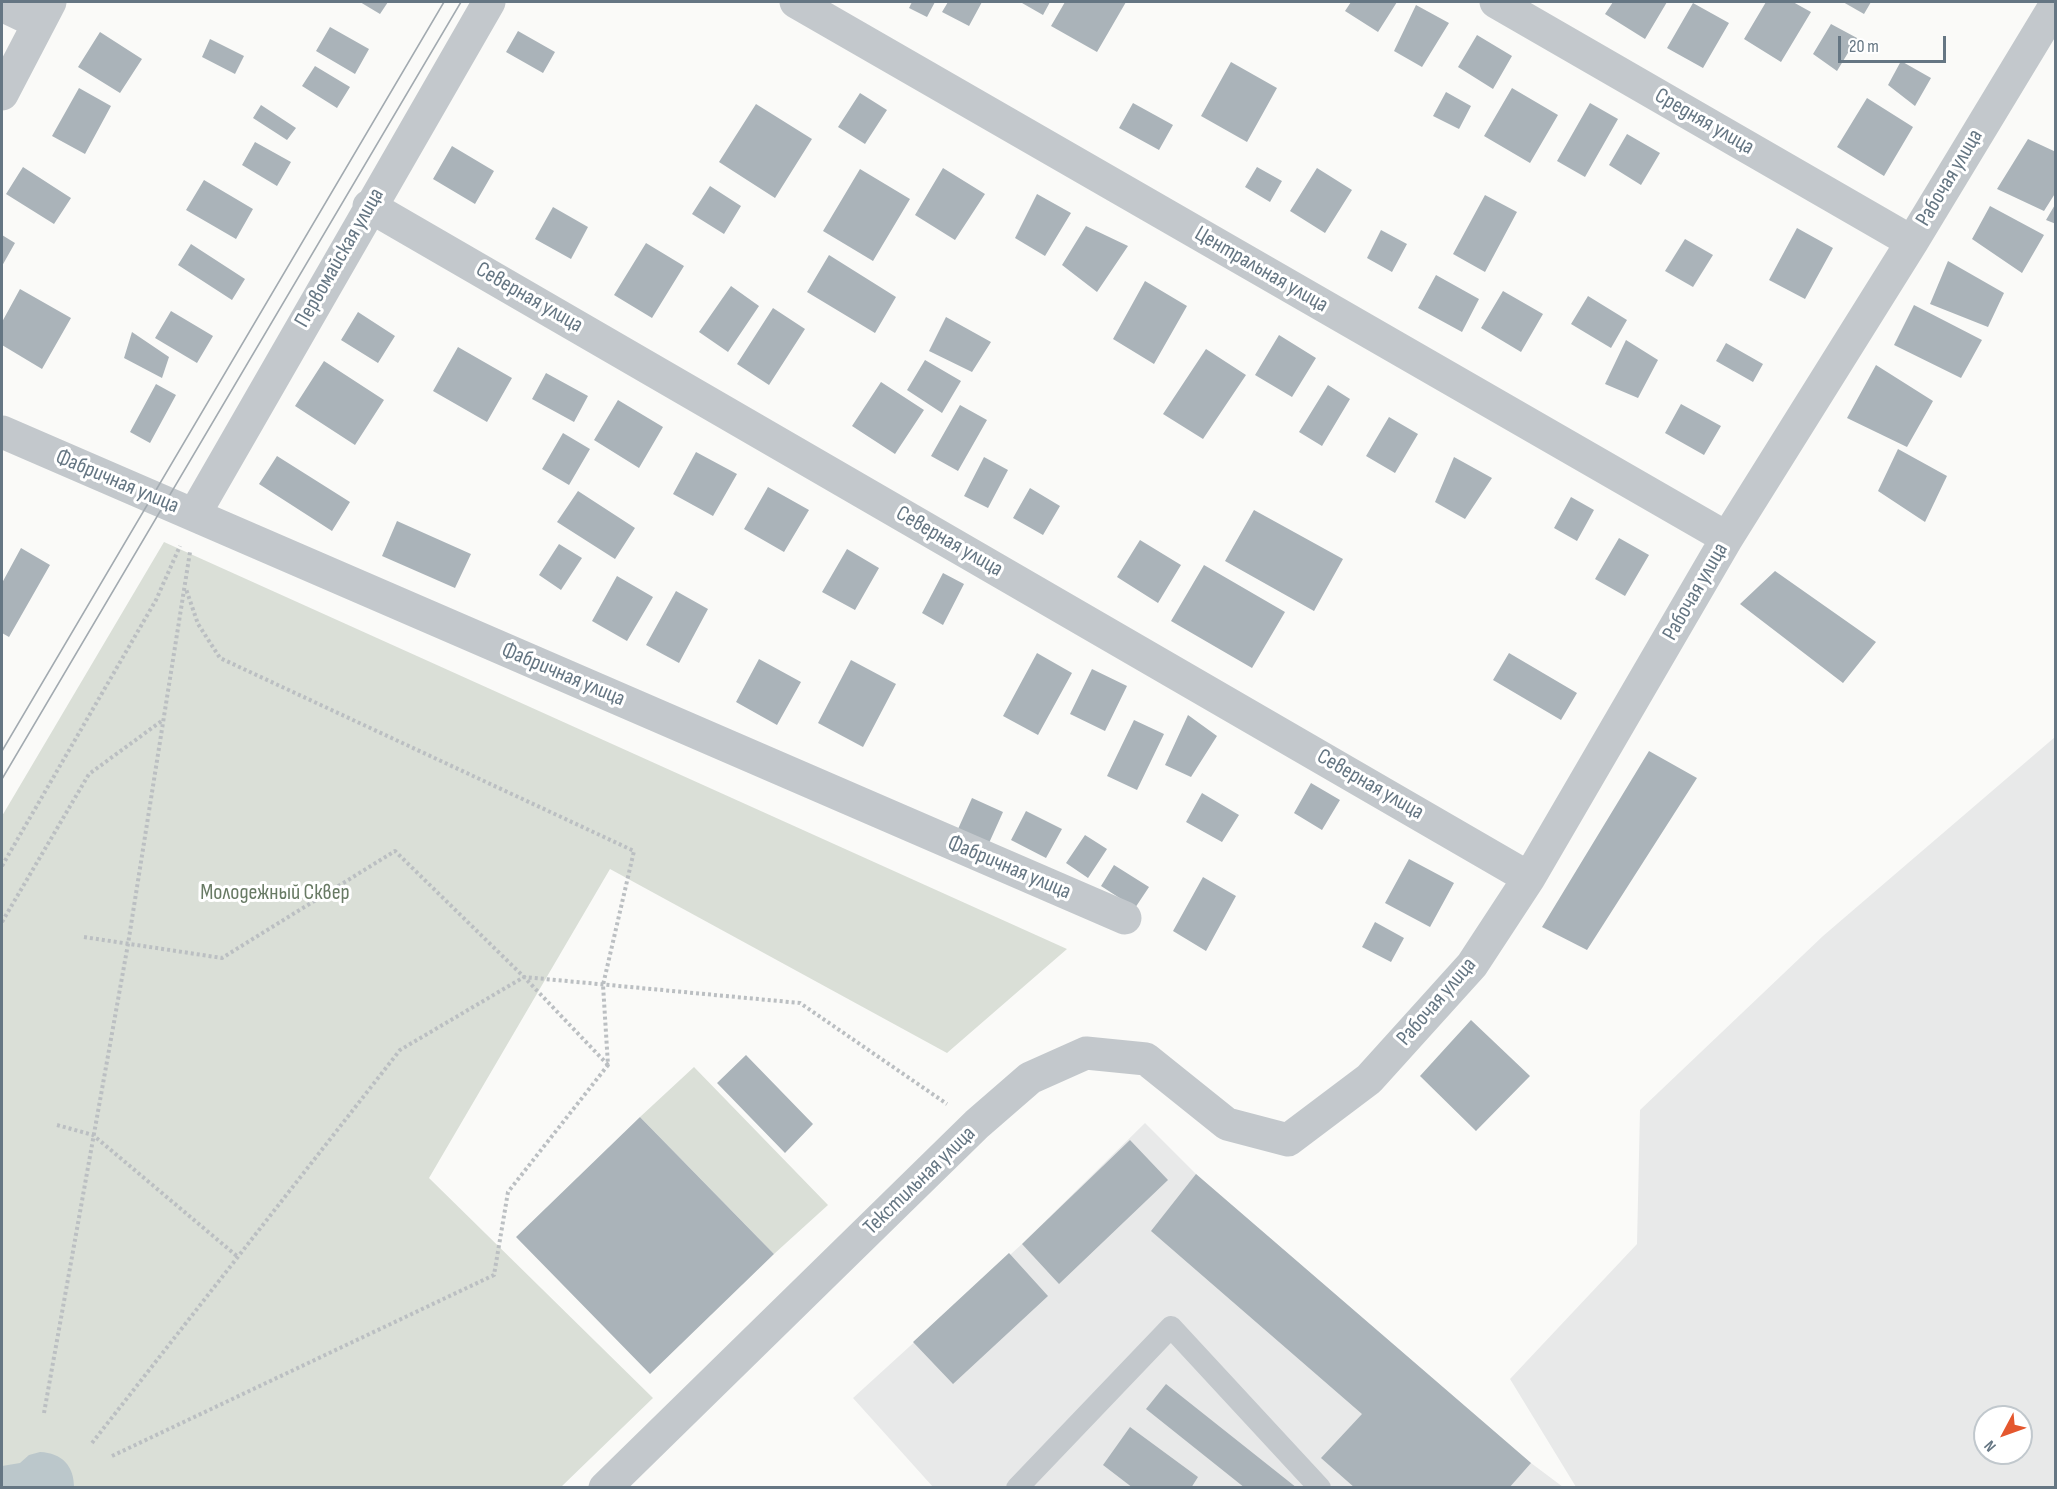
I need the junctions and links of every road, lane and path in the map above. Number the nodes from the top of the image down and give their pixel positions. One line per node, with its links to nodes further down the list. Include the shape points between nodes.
1 (489, 2): 8 (street, Первомайская улица)
2 (796, 2): 12 (street, Центральная улица)
3 (1496, 2): 9 (street, Средняя улица)
4 (2055, 4): 9 (street, Рабочая улица)
5 (2, 5): 6 (street)
6 (44, 12): 7 (street)
7 (2, 93)
8 (369, 206): 11 (street, Первомайская улица); 16 (street, Северная улица)
9 (1912, 242): 12 (street, Рабочая улица)
10 (2, 432): 11 (street, Фабричная улица)
11 (194, 515): 13 (path); 15 (path, via 156,600); 17 (street, Фабричная улица)
12 (1727, 538): 16 (street, Рабочая улица)
13 (186, 589): 14 (path); 22 (path, via 198,624 220,658 634,851)
14 (163, 720): 18 (path, via 88,774); 20 (path)
15 (2, 866)
16 (1529, 878): 27 (street, Рабочая улица, via 1472,964 1369,1079)
17 (1125, 918)
18 (2, 922)
19 (84, 937): 20 (path)
20 (128, 944): 21 (path, via 222,958 395,851); 26 (path)
21 (524, 978): 22 (path); 23 (path); 28 (path, via 400,1050)
22 (603, 985): 23 (path); 24 (path, via 800,1003)
23 (608, 1065): 31 (path, via 508,1192 494,1275)
24 (978, 1124): 27 (street, Текстильная улица, via 1030,1078 1086,1053 1146,1059 1227,1124); 32 (street, Текстильная улица)
25 (57, 1125): 26 (path)
26 (93, 1136): 28 (path); 29 (path)
27 (1288, 1140)
28 (238, 1257): 30 (path)
29 (44, 1413)
30 (92, 1443)
31 (112, 1456)
32 (605, 1488)
33 (1017, 1488): 34 (lane, via 1171,1328)
34 (1320, 1488)

